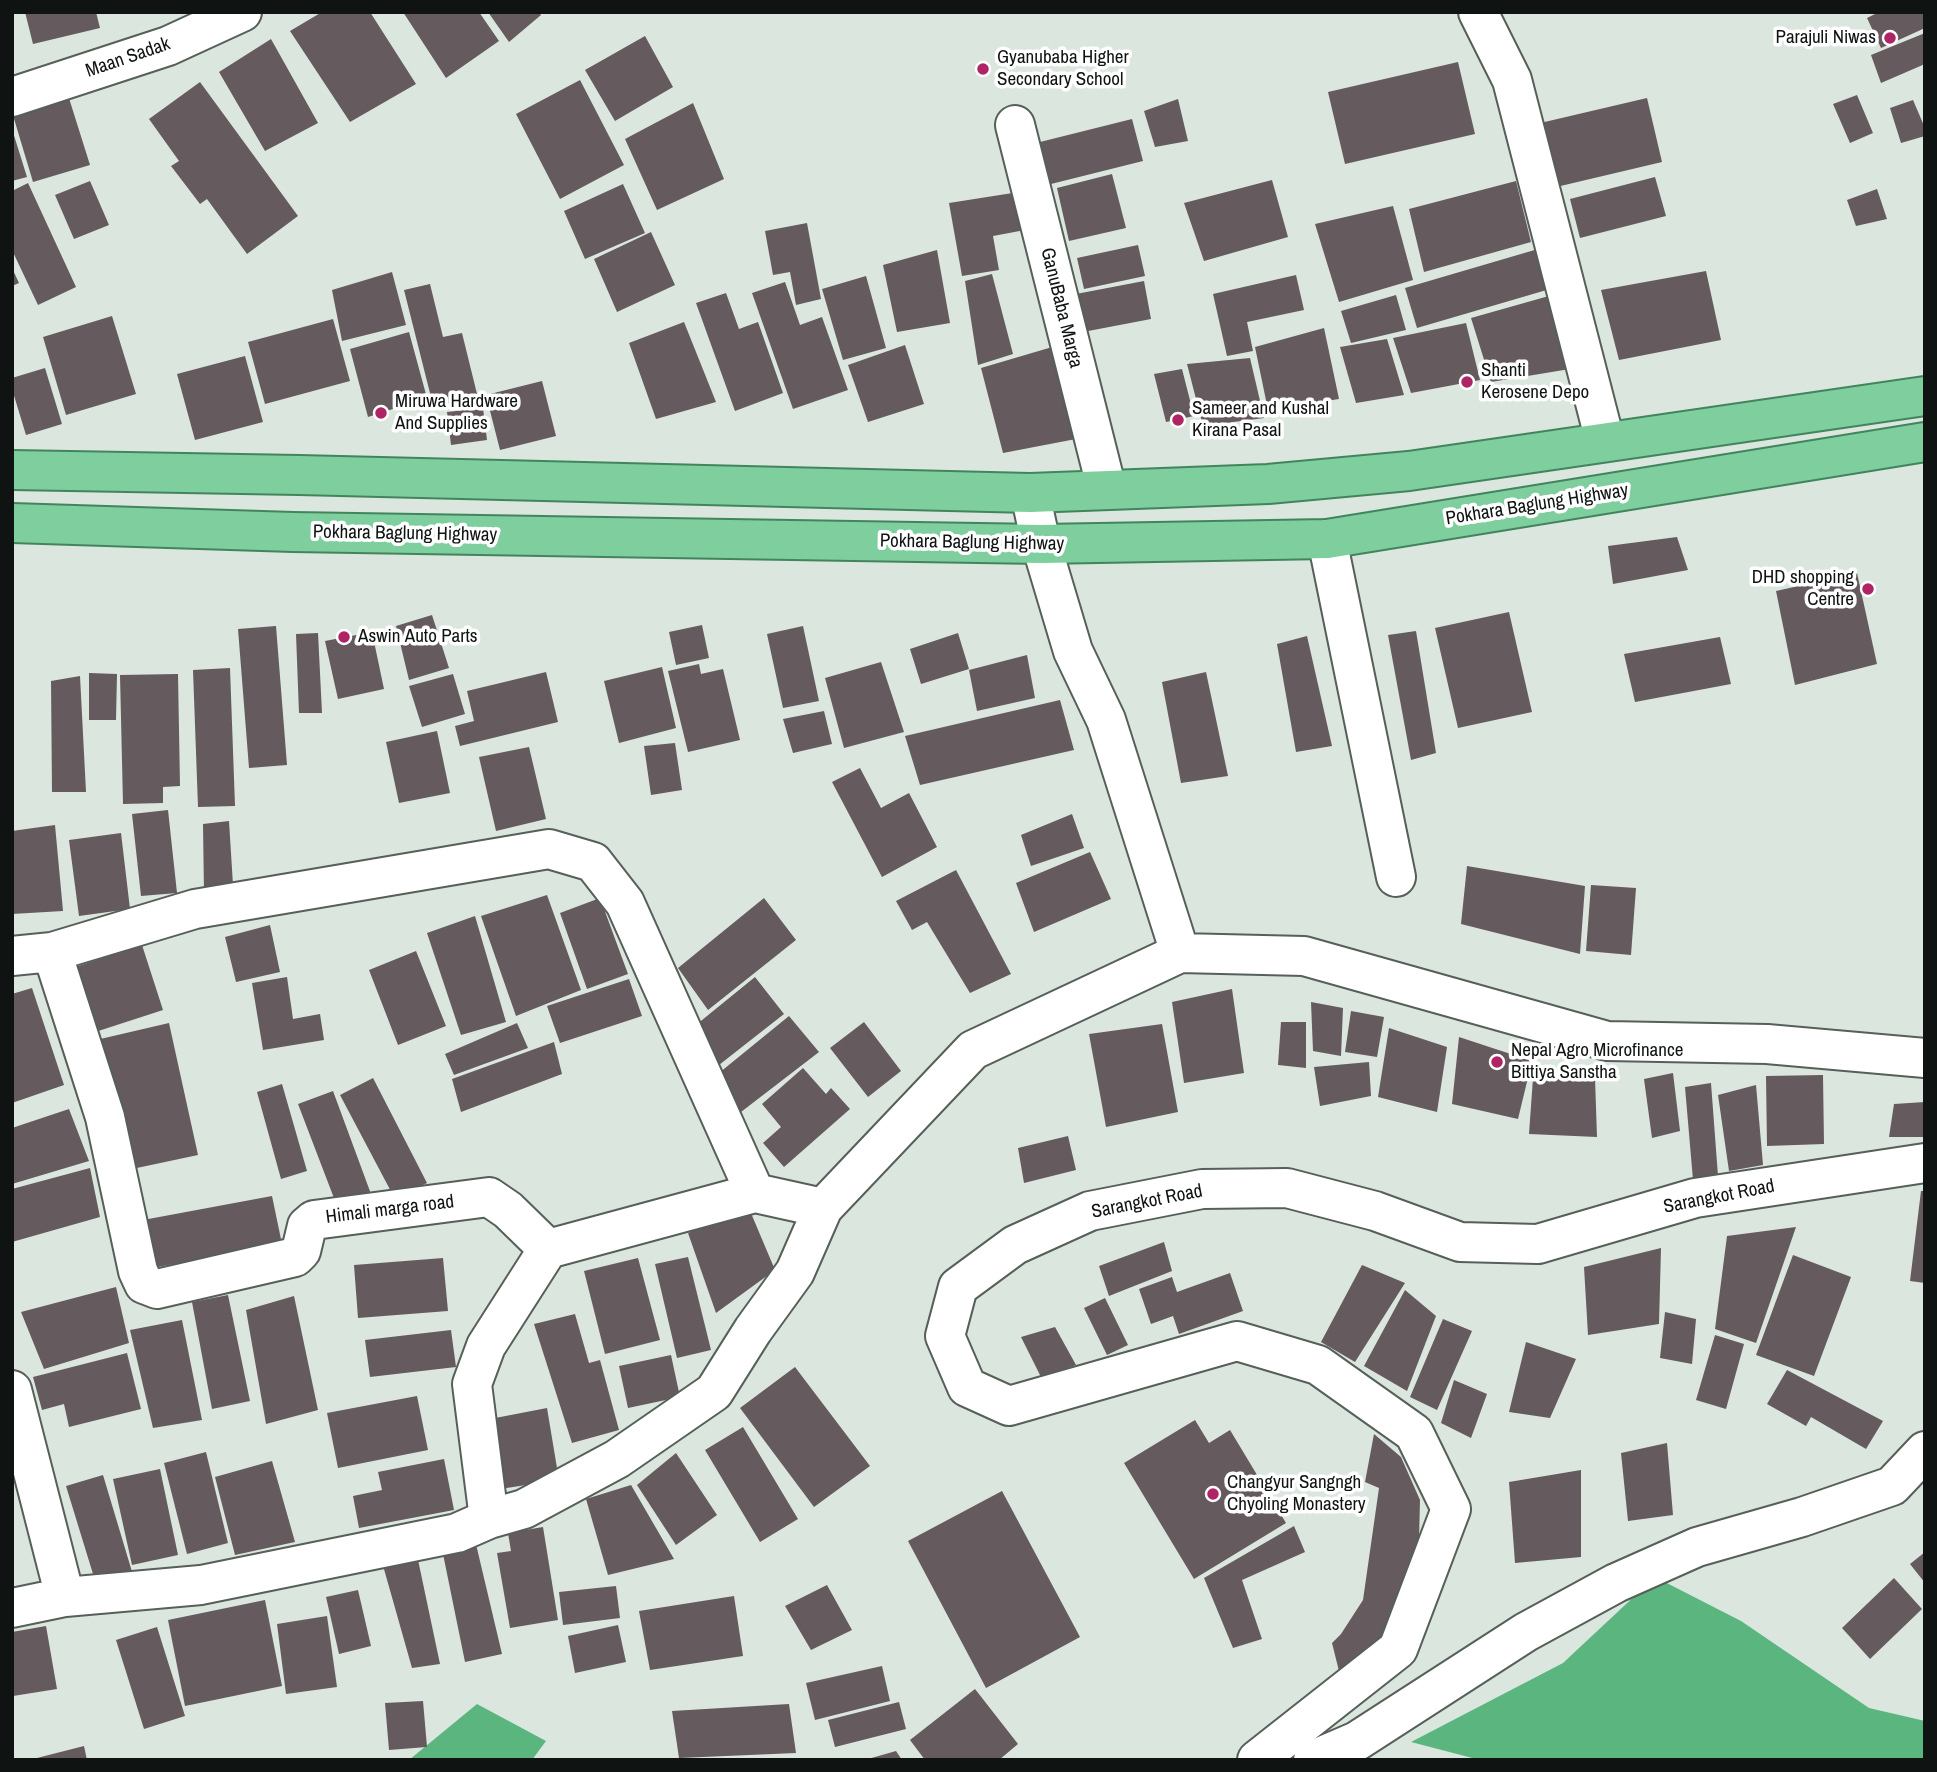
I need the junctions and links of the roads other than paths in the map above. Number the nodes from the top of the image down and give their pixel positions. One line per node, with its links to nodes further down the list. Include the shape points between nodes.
1 (242, 12): 3 (street, Maan Sadak, via 168,46)
2 (1478, 12): 6 (street, via 1512,80)
3 (12, 97)
4 (1015, 125): 9 (street, GanuBaba Marga)
5 (1925, 396): 6 (highway)
6 (1605, 441): 9 (highway, via 1409,471 1268,484)
7 (1925, 442): 12 (highway, Pokhara Baglung Highway)
8 (12, 470): 10 (highway)
9 (1107, 490): 10 (highway)
10 (1030, 493): 13 (street)
11 (12, 523): 13 (highway, Pokhara Baglung Highway)
12 (1327, 539): 13 (highway, Pokhara Baglung Highway); 14 (street)
13 (1041, 544): 16 (street, via 1073,651 1106,720)
14 (1396, 877)
15 (52, 952): 17 (street); 20 (street, via 195,909 549,849 593,862 625,903); 22 (street, Himali marga road, via 106,1117 144,1284 157,1289 295,1257 314,1220 489,1197)
16 (1180, 953): 18 (street, via 1304,956 1606,1041 1767,1044); 21 (street, via 972,1050)
17 (12, 956)
18 (1925, 1058)
19 (1925, 1163): 28 (street, Sarangkot Road, via 1695,1198 1538,1244 1460,1242 1375,1211 1287,1188 1202,1189 1090,1211 1015,1245 958,1287 945,1336 961,1374 967,1387 1009,1406 1237,1341 1318,1366 1414,1433 1451,1509 1398,1649)
20 (755, 1193): 21 (street); 22 (street)
21 (823, 1208): 25 (street, via 795,1272 714,1392 617,1459 524,1509)
22 (548, 1249): 25 (street, via 486,1346 472,1384)
23 (12, 1390): 26 (street)
24 (1925, 1451): 29 (street, via 1892,1486 1697,1547 1616,1583 1525,1632 1357,1741)
25 (489, 1519): 26 (street, via 457,1533 201,1585)
26 (65, 1597): 27 (street)
27 (12, 1608)
28 (1257, 1760)
29 (1313, 1760)

